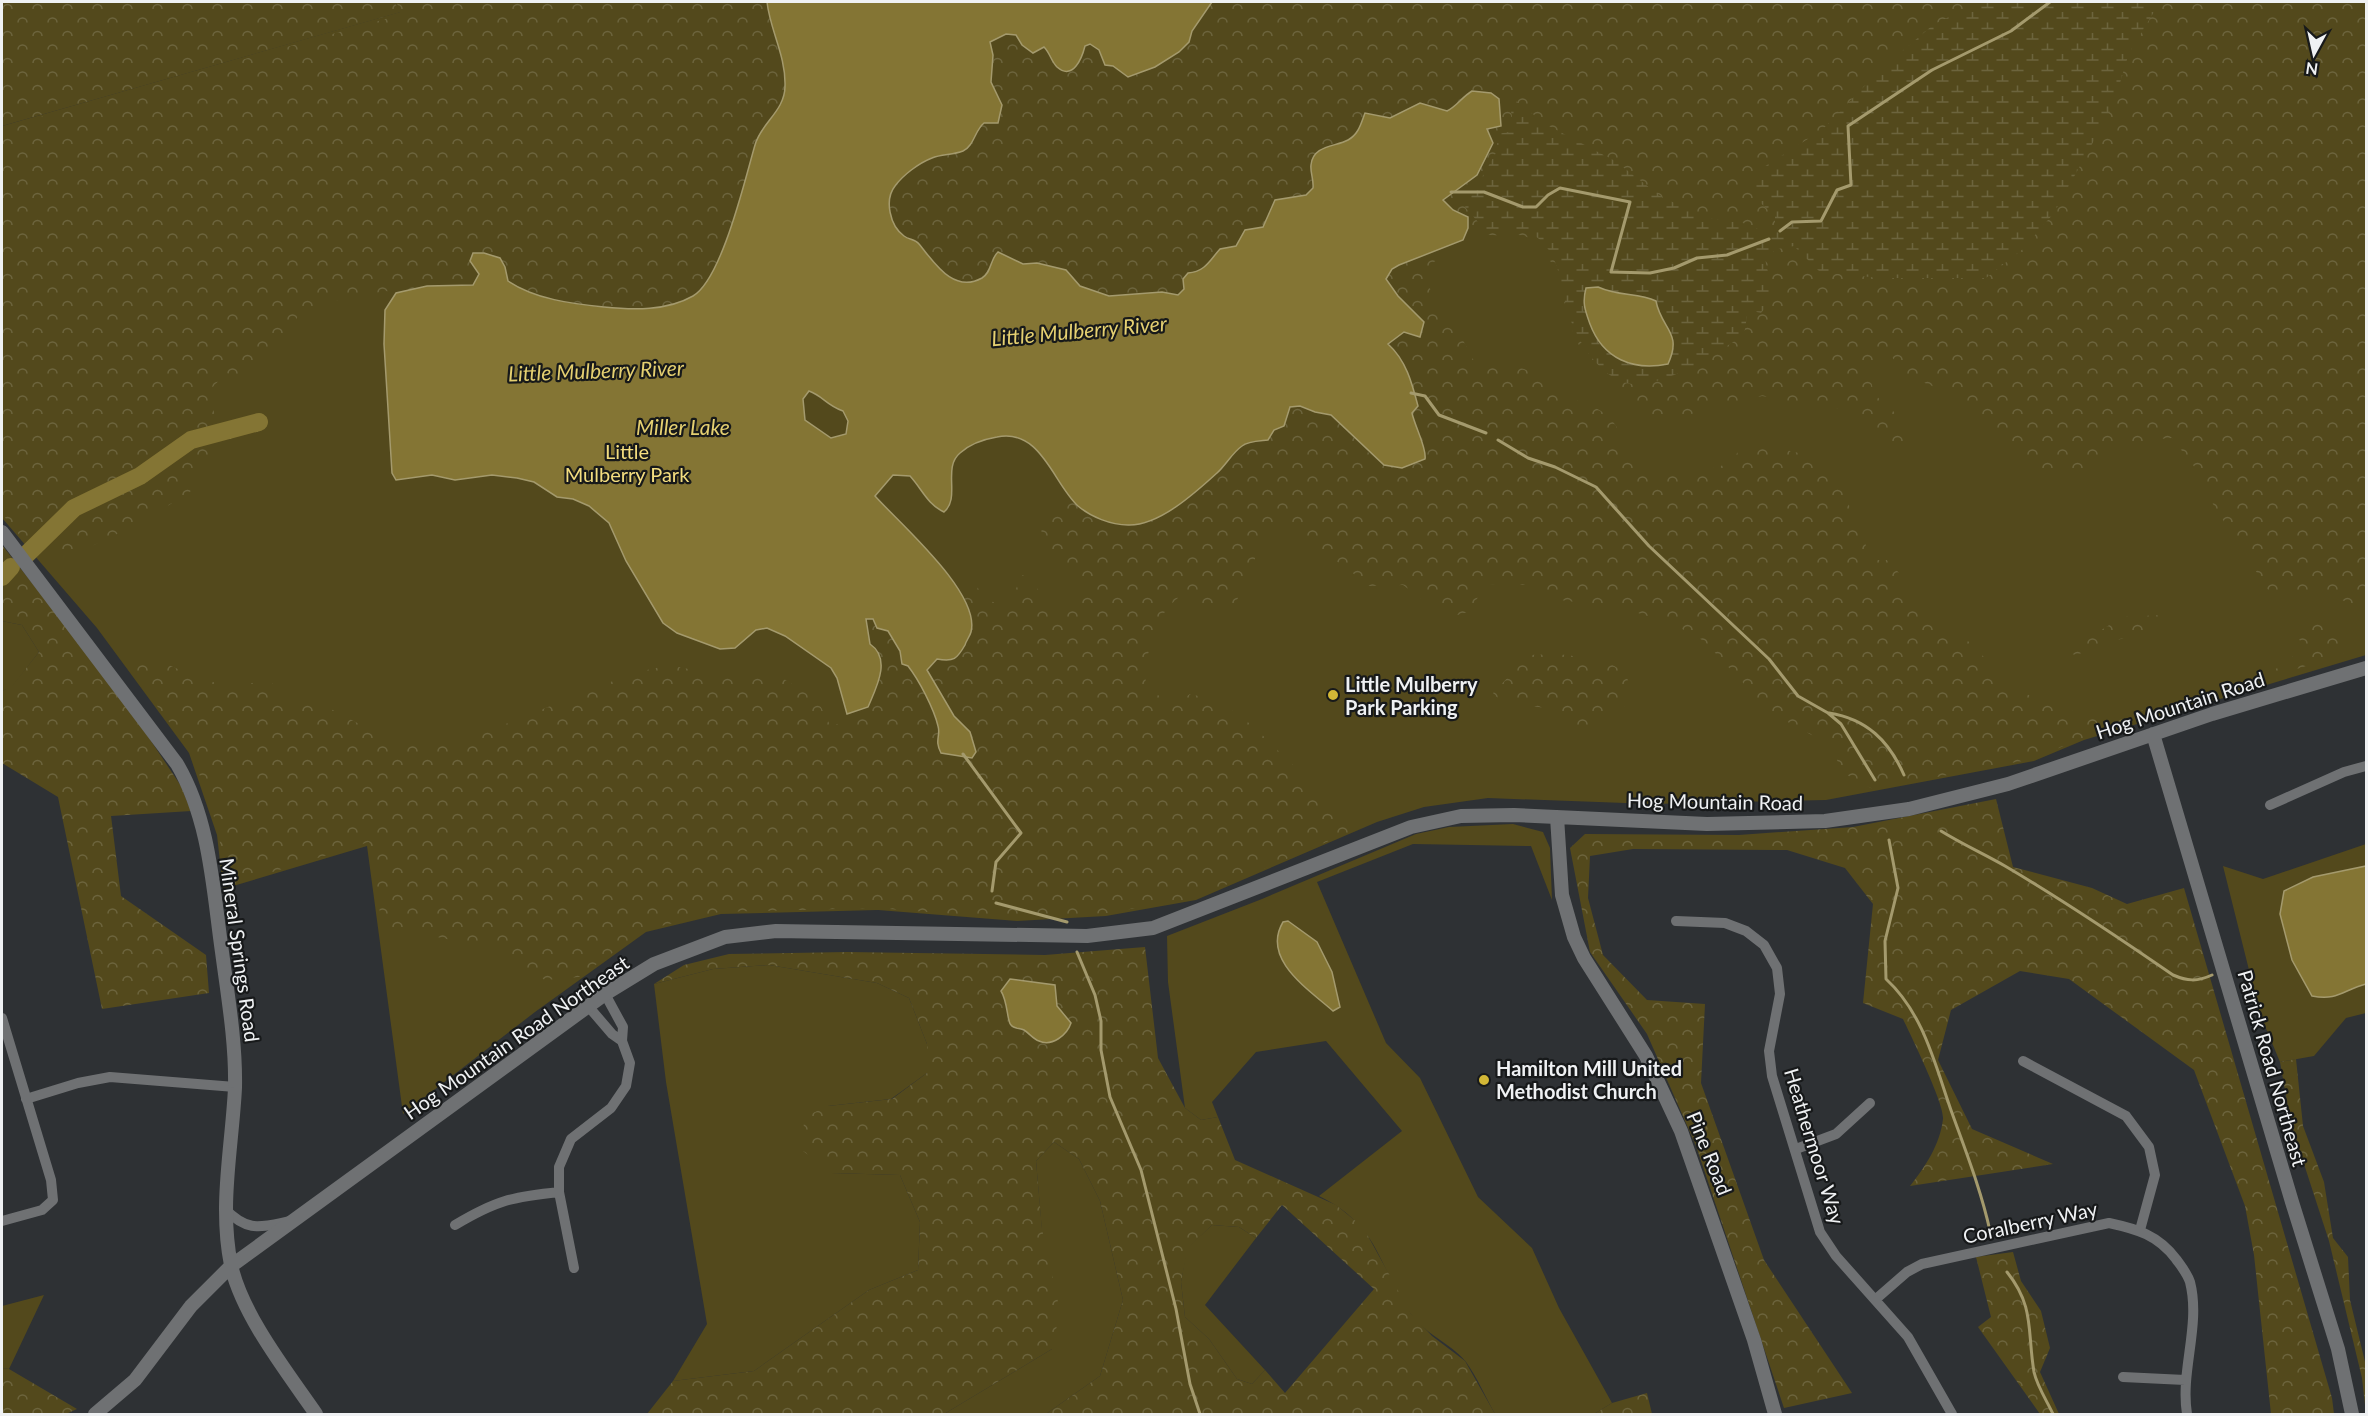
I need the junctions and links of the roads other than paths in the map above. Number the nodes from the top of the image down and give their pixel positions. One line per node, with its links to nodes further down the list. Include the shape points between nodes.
1 (2, 532): 14 (street, Mineral Springs Road, via 171,755 192,789 202,819 215,901)
2 (2367, 668): 3 (street, Hog Mountain Road)
3 (2153, 734): 6 (street, Hog Mountain Road, via 1961,798 1825,821 1707,824); 34 (street, Patrick Road Northeast, via 2338,1349)
4 (2367, 766): 5 (street, via 2344,772)
5 (2270, 805)
6 (1557, 817): 8 (street, Hog Mountain Road, via 1461,816 1410,827 1153,928); 31 (street, Pine Road, via 1562,895 1574,937 1646,1056 1681,1131 1751,1329)
7 (1676, 921): 17 (street, Heathermoor Way, via 1725,923 1746,931 1764,945 1777,968 1780,994 1769,1051)
8 (1061, 937): 9 (street, Hog Mountain Road Northeast, via 776,931 725,937 654,964)
9 (606, 994): 10 (street, Hog Mountain Road Northeast); 12 (street, via 623,1028)
10 (588, 1006): 12 (street); 21 (street, Hog Mountain Road Northeast)
11 (2, 1018): 15 (street)
12 (622, 1041): 18 (street, via 630,1063 626,1086 611,1108 571,1139 559,1167)
13 (2022, 1061): 23 (street, via 2126,1116 2149,1147 2155,1175)
14 (235, 1087): 15 (street, via 110,1077); 19 (street, Mineral Springs Road)
15 (26, 1100): 20 (street, via 51,1180 53,1200 42,1210)
16 (1870, 1103): 17 (street, via 1836,1134)
17 (1796, 1149): 26 (street, Heathermoor Way, via 1820,1232 1836,1256)
18 (559, 1192): 22 (street, via 490,1204); 25 (street)
19 (225, 1208): 21 (street, via 238,1222 250,1227); 24 (street, Mineral Springs Road)
20 (2, 1221)
21 (291, 1221): 24 (street, Hog Mountain Road Northeast)
22 (455, 1225)
23 (2140, 1230): 26 (street, Coralberry Way, via 2109,1224 1922,1264); 28 (street, Coralberry Way, via 2169,1250 2190,1281 2192,1302)
24 (231, 1266): 29 (street, Hog Mountain Road Northeast, via 191,1306 135,1380); 30 (street, Mineral Springs Road, via 265,1340)
25 (574, 1268)
26 (1876, 1299): 32 (street, Heathermoor Way, via 1908,1337)
27 (2123, 1377): 28 (street)
28 (2185, 1380): 33 (street, Coralberry Way)
29 (96, 1414)
30 (316, 1414)
31 (1775, 1414)
32 (1952, 1414)
33 (2187, 1414)
34 (2352, 1414)

